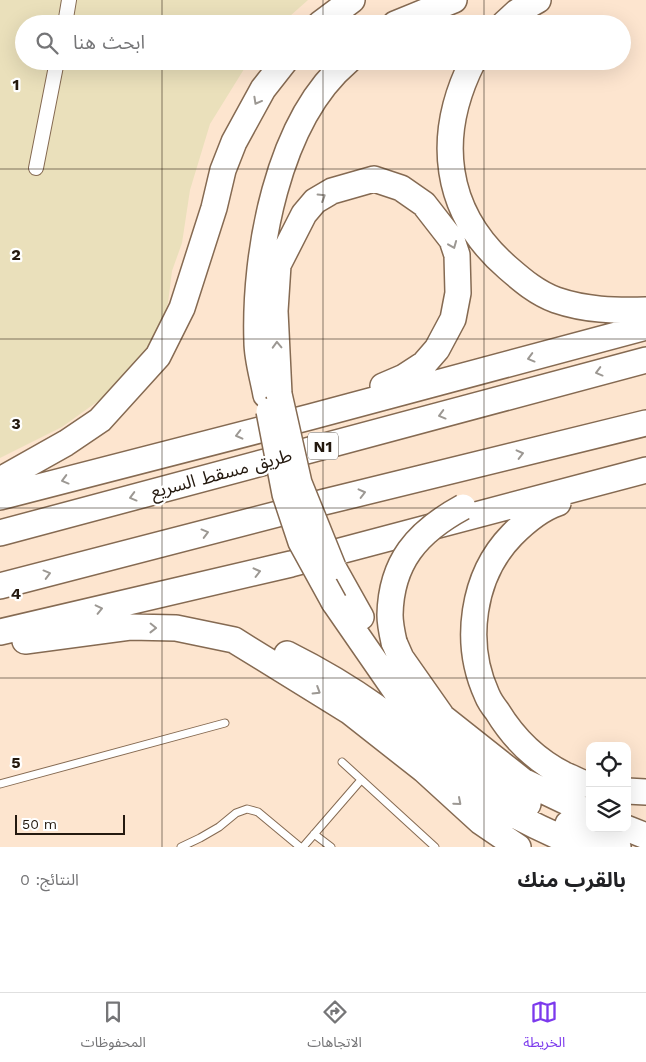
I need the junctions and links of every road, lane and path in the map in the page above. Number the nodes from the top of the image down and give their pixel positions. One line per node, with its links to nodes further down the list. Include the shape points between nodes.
1 (69, 0): 6 (street)
2 (352, 0): 7 (highway)
3 (422, 0): 8 (highway)
4 (454, 0): 9 (highway)
5 (538, 0): 10 (highway)
6 (66, 15)
7 (332, 15)
8 (406, 15)
9 (417, 15)
10 (514, 15)
11 (55, 70): 15 (street)
12 (278, 70): 24 (highway, one-way to 24, via 263,89 234,142 182,308 158,356 100,420)
13 (340, 70): 19 (highway, via 312,102 295,134 271,200 259,273 257,343)
14 (468, 70): 16 (highway, via 454,106 450,158 454,186 478,236 497,258 546,296 585,308)
15 (36, 168)
16 (646, 310)
17 (646, 327): 20 (highway, one-way to 20)
18 (646, 360): 26 (highway, طريق مسقط السريع / N1, one-way to 26)
19 (274, 403): 20 (highway, one-way to 20, via 278,266 304,214 315,201 358,182 374,179 401,188 424,204 452,240 458,293 453,319 438,349 424,364 404,377); 31 (highway, bridge, via 299,483 333,567 371,633 405,679); 49 (highway, bridge, via 285,494 301,542 334,602 399,696 464,759 513,796)
20 (310, 417): 25 (highway, one-way to 25)
21 (646, 423): 27 (highway, one-way to 21)
22 (646, 455): 31 (highway, bridge, via 462,507 441,519 405,557 393,582 390,617 394,642 401,658)
23 (646, 471): 28 (highway, one-way to 23, via 291,564); 35 (highway, via 552,505 524,522 502,545 484,576 477,600 473,625 477,662 487,695 517,740 537,759)
24 (0, 480)
25 (0, 497)
26 (0, 533)
27 (0, 586)
28 (0, 632)
29 (234, 640): 30 (highway, one-way to 29, via 130,627 176,628); 47 (highway, one-way to 47, via 349,710 424,770 481,822); 48 (highway, via 270,645 313,667 376,707 443,768 487,800)
30 (0, 644)
31 (440, 715): 39 (highway, via 523,782)
32 (225, 723): 36 (lane)
33 (342, 762): 34 (lane)
34 (361, 780): 41 (lane); 46 (lane)
35 (586, 783)
36 (0, 784)
37 (631, 792): 38 (highway)
38 (646, 792)
39 (586, 811)
40 (631, 830): 42 (highway)
41 (314, 834): 44 (lane); 45 (lane)
42 (646, 836)
43 (181, 847): 44 (lane, via 247,809 258,812)
44 (302, 847)
45 (331, 847)
46 (435, 847)
47 (518, 847)
48 (583, 847)
49 (618, 847)

